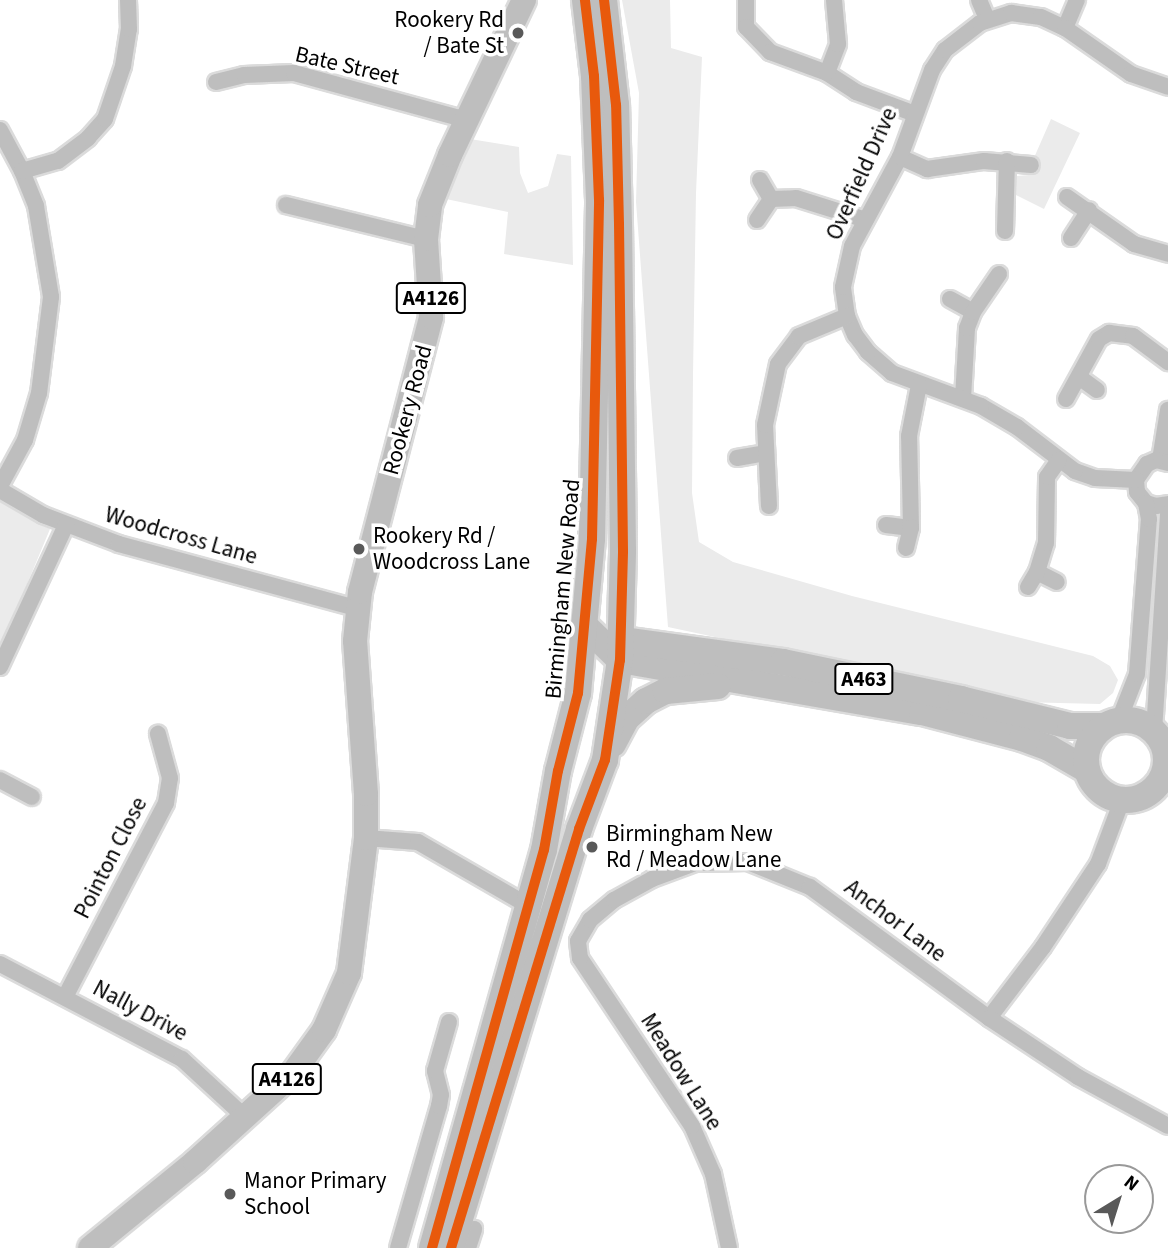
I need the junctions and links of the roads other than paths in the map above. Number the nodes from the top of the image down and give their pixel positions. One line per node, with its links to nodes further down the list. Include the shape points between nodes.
1 (128, 0): 20 (street, via 123,66 105,119 58,161)
2 (584, 0): 62 (highway, Birmingham New Road, via 594,76 599,212 592,539)
3 (604, 0): 63 (highway, via 616,105)
4 (746, 0): 11 (street, via 746,27 762,47)
5 (834, 0): 11 (street, via 838,44)
6 (979, 0): 9 (street)
7 (1077, 0): 10 (street)
8 (516, 3): 15 (main road, Rookery Road / A4126)
9 (987, 19): 10 (street, Overfield Drive, via 1023,13); 14 (street, Overfield Drive, via 945,50)
10 (1065, 28): 13 (street, Overfield Drive, via 1131,74)
11 (827, 73): 14 (street, via 856,92)
12 (216, 82): 15 (street, Bate Street, via 244,75 294,73)
13 (1168, 87)
14 (915, 114): 17 (street, Overfield Drive)
15 (467, 120): 30 (main road, Rookery Road / A4126, via 436,186)
16 (0, 130): 20 (street)
17 (900, 157): 18 (street, via 928,169); 27 (street, Overfield Drive)
18 (1007, 161): 19 (street); 28 (street)
19 (1031, 165)
20 (22, 171): 48 (street, via 36,206 51,297 39,393 24,440)
21 (760, 180): 23 (street)
22 (1067, 197): 25 (street)
23 (771, 199): 26 (street); 27 (street, via 796,198)
24 (286, 205): 30 (street)
25 (1088, 210): 29 (street); 31 (street, via 1134,244)
26 (757, 220)
27 (866, 220): 35 (street, Overfield Drive, via 845,270)
28 (1005, 232)
29 (1070, 238)
30 (426, 239): 61 (main road, Rookery Road / A4126, via 431,317)
31 (1168, 254)
32 (999, 274): 34 (street)
33 (950, 299): 34 (street)
34 (973, 312): 40 (street, via 967,328)
35 (847, 316): 38 (street, Overfield Drive, via 868,352 892,373); 43 (street, via 799,337 778,364)
36 (1168, 362): 37 (street, via 1132,337 1108,333 1099,339)
37 (1079, 377): 39 (street); 41 (street)
38 (919, 385): 40 (street, Overfield Drive); 55 (street, via 909,436)
39 (1097, 390)
40 (962, 398): 45 (street, Overfield Drive, via 1017,427)
41 (1066, 399)
42 (1168, 410): 46 (street)
43 (764, 453): 44 (street); 51 (street)
44 (737, 458)
45 (1059, 460): 47 (street, Overfield Drive, via 1095,478); 57 (street, via 1047,477 1045,543)
46 (1164, 461): 47 (street, via 1143,466)
47 (1136, 480): 49 (street, via 1137,492)
48 (0, 488): 53 (street, Woodcross Lane)
49 (1146, 503): 50 (street); 66 (street, via 1149,519 1137,674)
50 (1168, 504)
51 (769, 506)
52 (1168, 513): 60 (street)
53 (66, 525): 61 (street, Woodcross Lane, via 119,544); 64 (street)
54 (886, 525): 55 (street)
55 (911, 528): 56 (street)
56 (906, 548)
57 (1037, 572): 58 (street); 59 (street)
58 (1057, 582)
59 (1028, 587)
60 (1165, 603): 68 (street)
61 (357, 608): 75 (main road, Rookery Road / A4126, via 355,653)
62 (584, 625): 63 (highway); 76 (highway, Birmingham New Road, via 578,694)
63 (617, 649): 65 (highway, A463); 66 (highway, A463, via 783,662 1070,726); 69 (highway); 76 (highway, via 591,699 572,787)
64 (0, 667)
65 (744, 683): 69 (highway, A463, via 667,691 646,701 627,718); 70 (highway, A463, via 859,700 993,729 1049,748)
66 (1112, 723): 68 (highway, via 1138,722); 70 (highway, via 1090,743)
67 (158, 734): 80 (street, Pointon Close, via 170,778 166,803)
68 (1163, 744): 72 (highway)
69 (605, 760): 89 (highway, via 579,829)
70 (1087, 770): 74 (highway, via 1100,790)
71 (0, 780): 73 (street)
72 (1163, 787): 74 (highway, via 1140,798)
73 (32, 797)
74 (1122, 800): 81 (street, via 1098,864)
75 (366, 838): 77 (street, via 418,842); 83 (main road, A4126, via 354,948 338,1006 310,1052)
76 (544, 850): 77 (highway, Birmingham New Road)
77 (527, 905): 88 (highway, Birmingham New Road)
78 (582, 931): 81 (street, Anchor Lane, via 614,900 652,879 695,863 748,862 810,887); 91 (street, Meadow Lane, via 580,958 692,1126 713,1174)
79 (0, 964): 80 (street, Nally Drive)
80 (65, 997): 83 (street, Nally Drive, via 182,1059)
81 (989, 1018): 84 (street, Anchor Lane, via 1078,1077)
82 (449, 1022): 87 (street, via 435,1071 439,1106)
83 (246, 1118): 86 (main road, A4126)
84 (1168, 1126)
85 (474, 1229): 90 (street)
86 (90, 1248)
87 (398, 1248)
88 (432, 1248)
89 (451, 1248)
90 (468, 1248)
91 (729, 1248)

